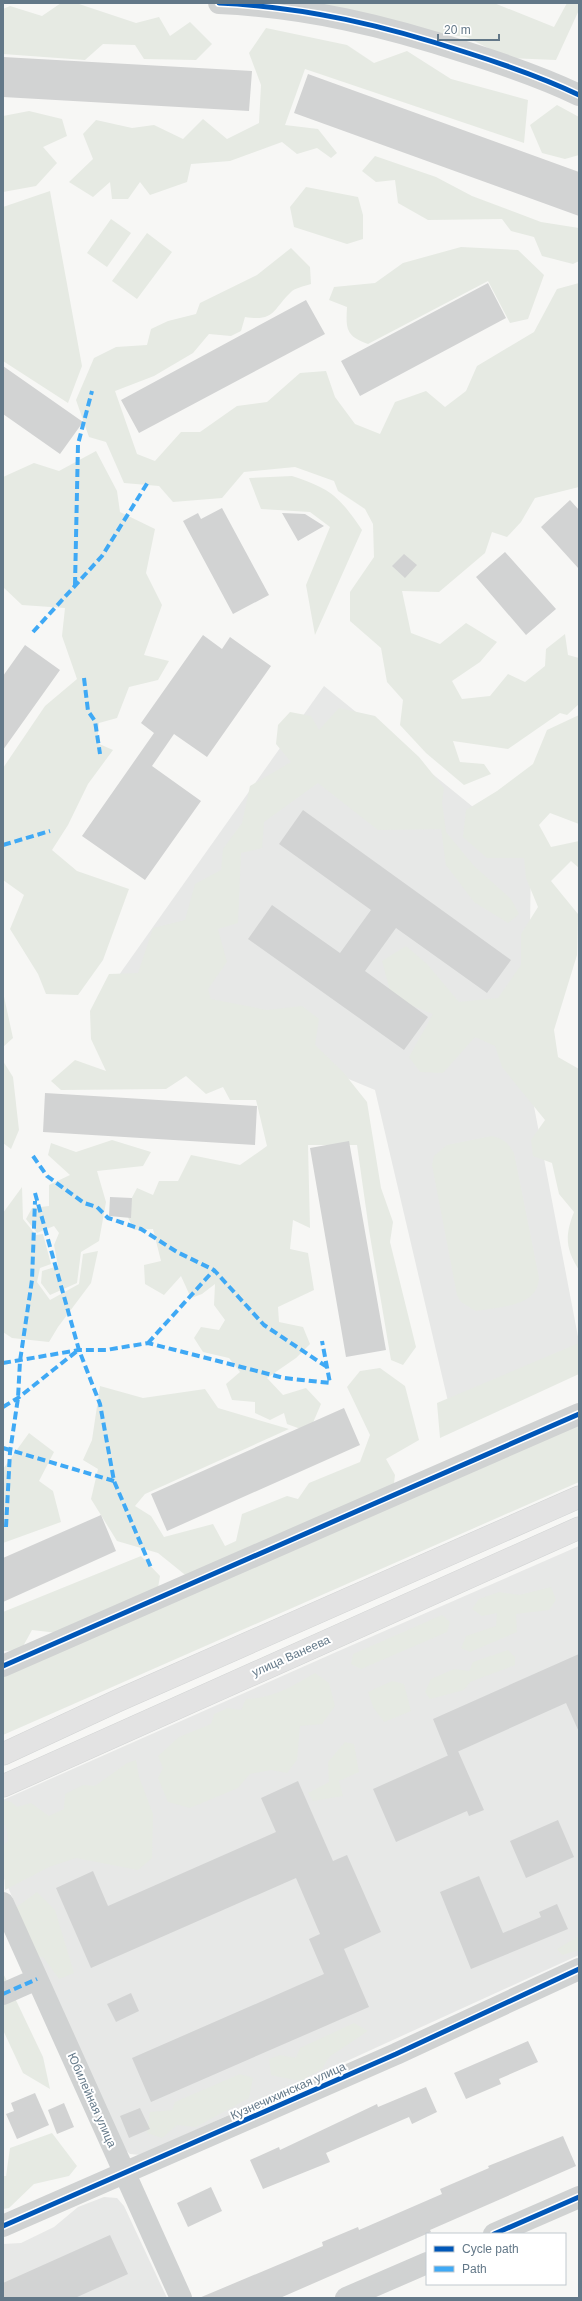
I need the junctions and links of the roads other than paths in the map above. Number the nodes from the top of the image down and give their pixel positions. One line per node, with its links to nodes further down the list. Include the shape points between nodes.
1 (219, 3): 2 (street, via 336,16 421,37 490,60)
2 (579, 95)
3 (579, 1414): 6 (street, via 471,1459)
4 (579, 1497): 7 (main road)
5 (579, 1528): 8 (main road, улица Ванеева)
6 (3, 1666)
7 (3, 1754)
8 (3, 1786)
9 (3, 1903): 11 (street, Юбилейная улица)
10 (579, 1969): 13 (street, Кузнечихинская улица, via 396,2054)
11 (37, 1979): 12 (street); 13 (street, Юбилейная улица)
12 (3, 1994)
13 (125, 2174): 15 (street, Кузнечихинская улица); 18 (street, Юбилейная улица)
14 (579, 2197): 16 (street)
15 (3, 2226)
16 (496, 2233)
17 (426, 2263): 19 (street)
18 (181, 2298)
19 (346, 2298)

